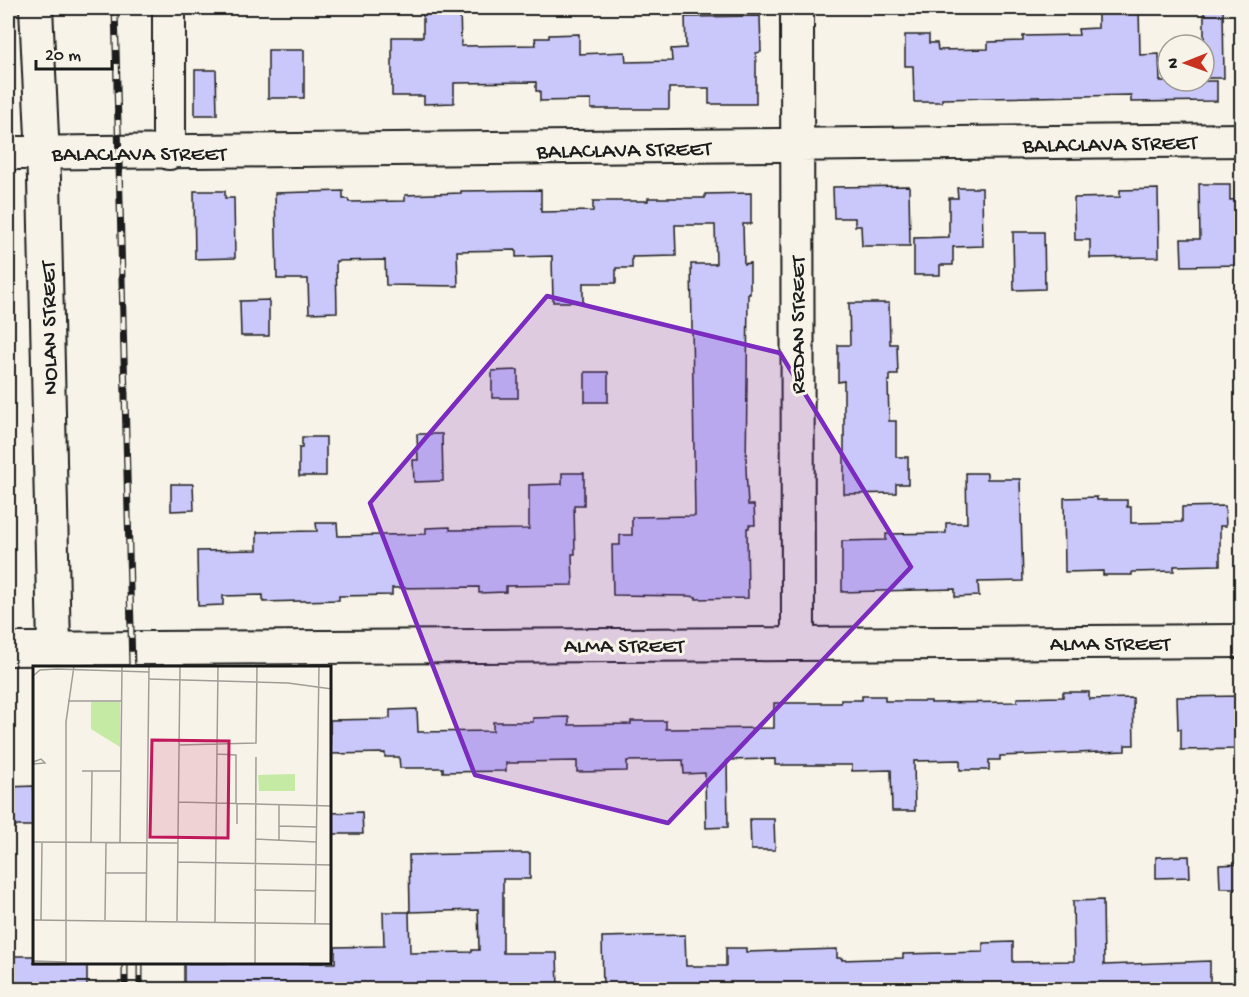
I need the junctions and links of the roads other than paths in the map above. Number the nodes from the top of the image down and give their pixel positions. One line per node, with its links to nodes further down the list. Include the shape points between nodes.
1 (36, 8): 7 (street, NOLAN STREET)
2 (169, 8): 8 (street)
3 (797, 8): 5 (street, REDAN STREET)
4 (1242, 140): 5 (street, BALACLAVA STREET)
5 (796, 146): 8 (street, BALACLAVA STREET); 10 (street, REDAN STREET)
6 (8, 153): 7 (street, BALACLAVA STREET)
7 (43, 153): 8 (street, BALACLAVA STREET); 11 (street, NOLAN STREET)
8 (169, 153)
9 (1242, 641): 10 (street, ALMA STREET)
10 (798, 643): 11 (street, ALMA STREET)
11 (54, 648): 12 (street, ALMA STREET)
12 (8, 649)

